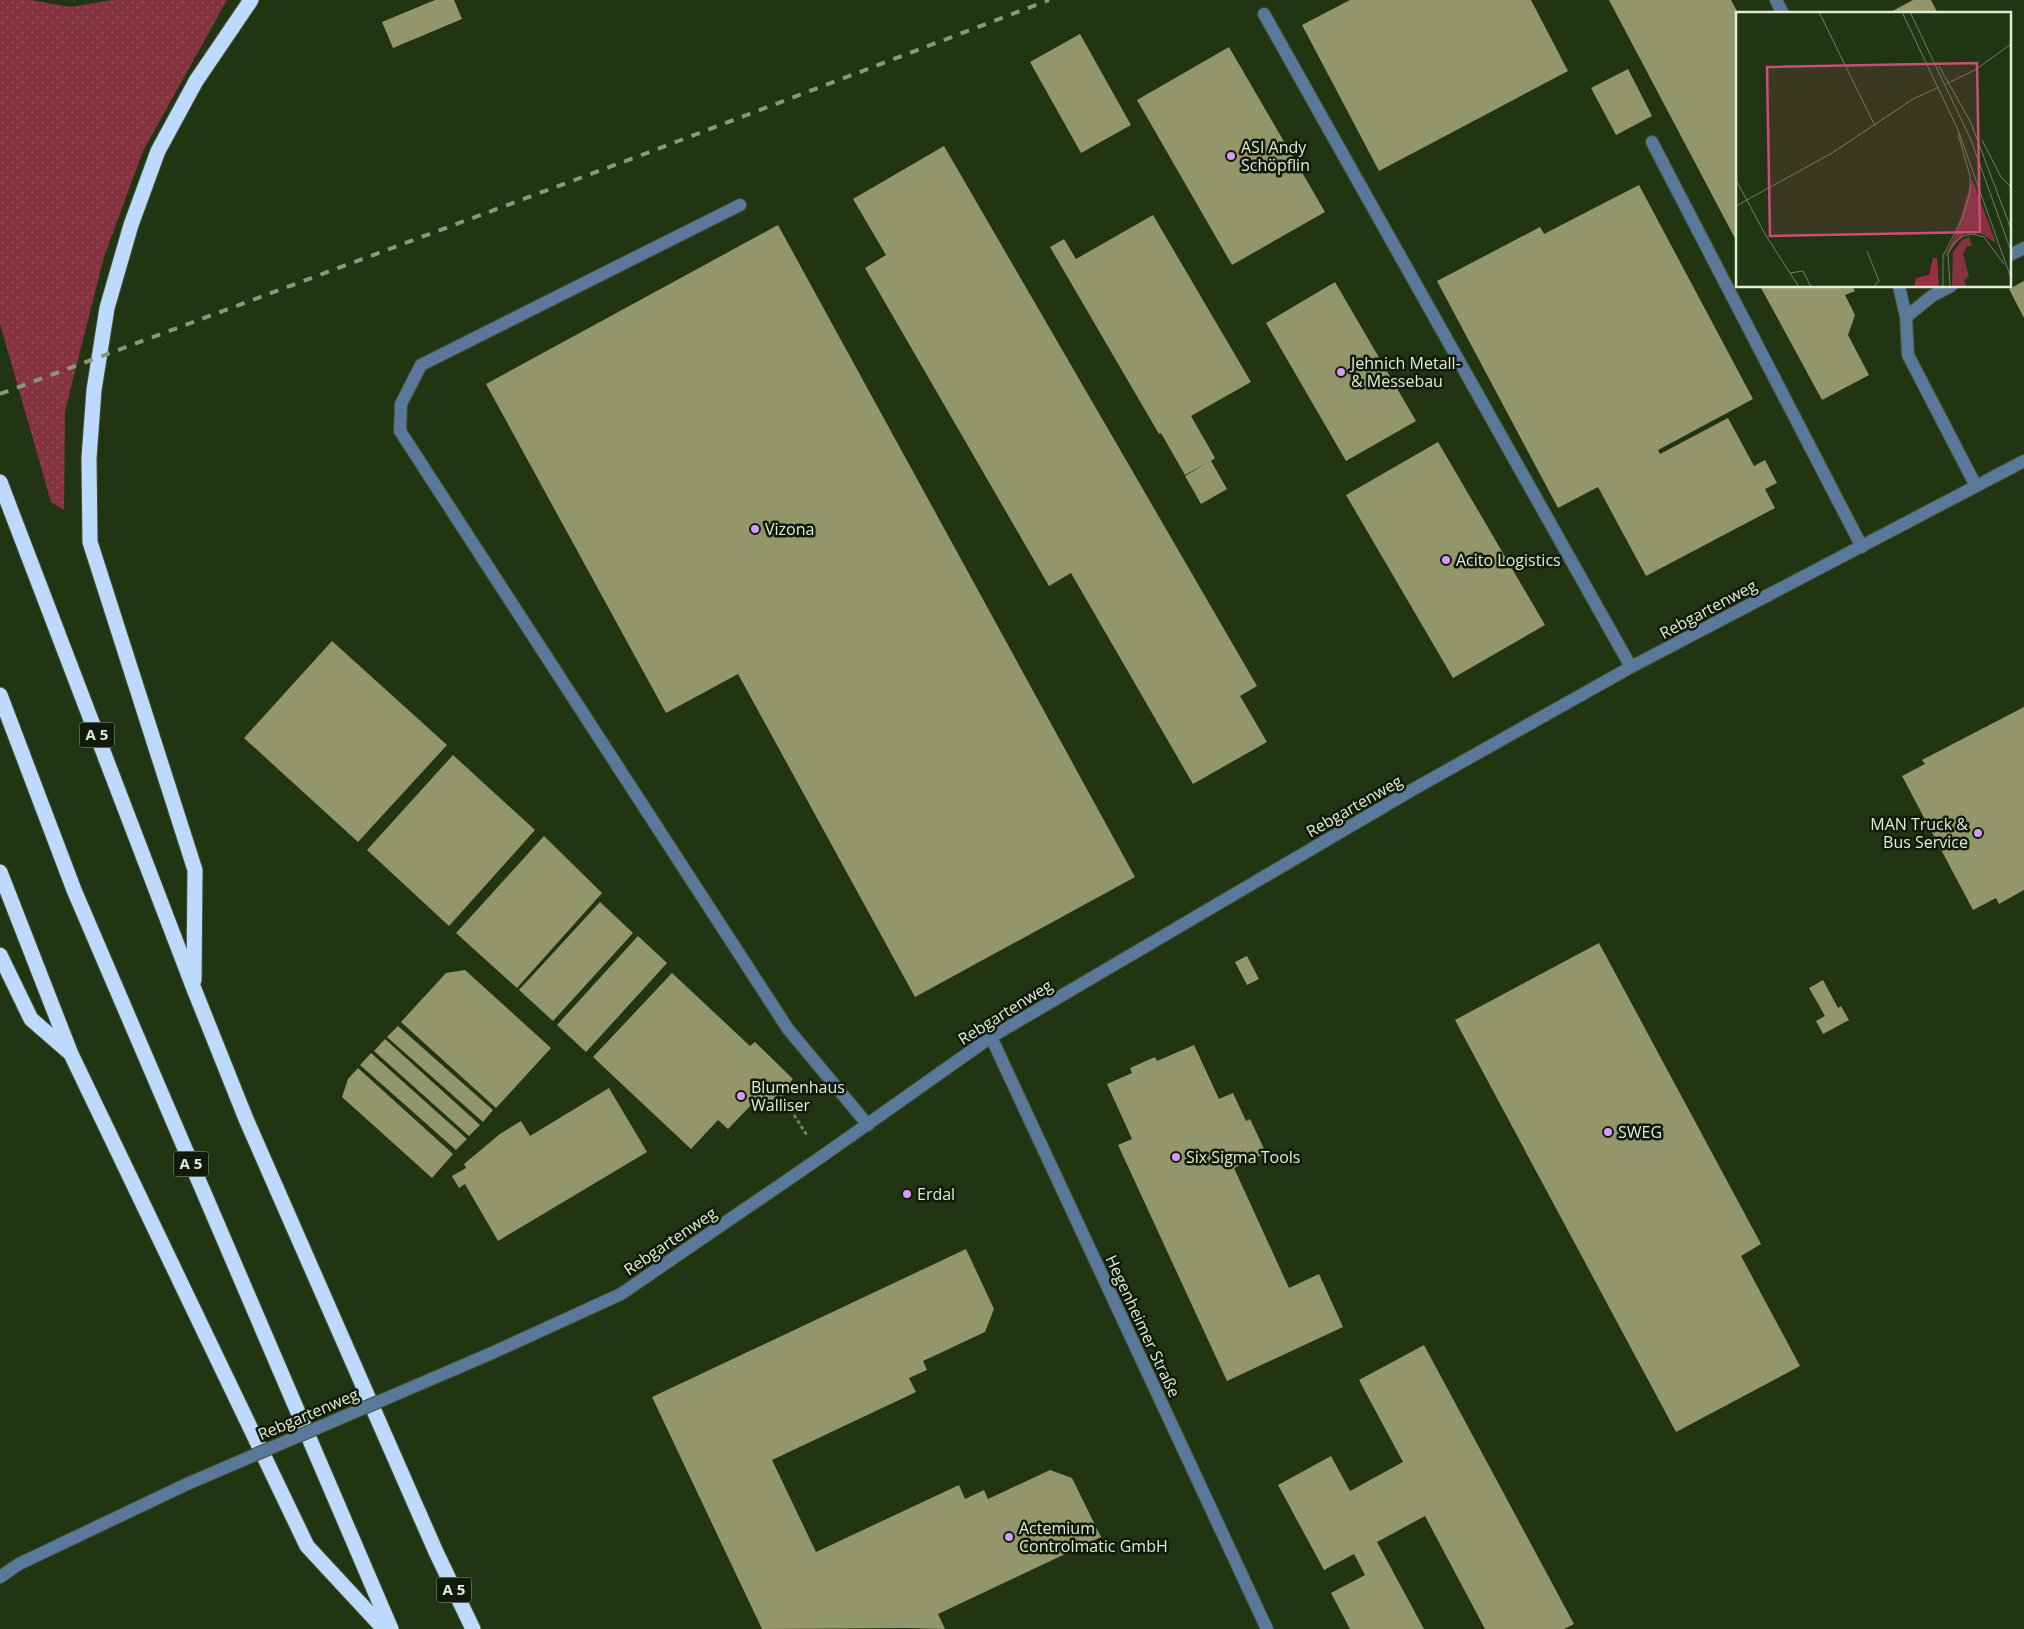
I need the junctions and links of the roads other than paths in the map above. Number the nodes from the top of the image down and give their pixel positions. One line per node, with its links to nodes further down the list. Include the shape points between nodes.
1 (251, 0): 20 (highway, via 196,81 158,151 131,226 107,308 94,390 89,458 90,542 195,870)
2 (1776, 0): 3 (street)
3 (1782, 12)
4 (1264, 14): 16 (street)
5 (1652, 142): 15 (street)
6 (740, 205): 23 (street, via 421,365 401,404 400,431 788,1029)
7 (2024, 248): 8 (street)
8 (2012, 254)
9 (1899, 288): 11 (street)
10 (1947, 288): 11 (street)
11 (1906, 317): 14 (street, via 1908,355)
12 (2024, 461): 14 (street, Rebgartenweg)
13 (0, 482): 20 (highway, A 5)
14 (1976, 486): 15 (street, Rebgartenweg)
15 (1862, 547): 16 (street, Rebgartenweg)
16 (1631, 667): 21 (street, Rebgartenweg, via 1412,790)
17 (0, 695): 26 (highway, A 5, via 74,890)
18 (0, 872): 22 (highway)
19 (0, 955): 22 (highway, via 31,1018)
20 (194, 989): 27 (highway, A 5, via 250,1128)
21 (991, 1037): 23 (street, Rebgartenweg); 28 (street, Hegenheimer Straße)
22 (71, 1054): 25 (highway, via 307,1546)
23 (868, 1124): 24 (street, Rebgartenweg, bridge, via 620,1294 492,1353 187,1484 19,1564)
24 (0, 1577)
25 (384, 1629)
26 (390, 1629)
27 (473, 1629)
28 (1267, 1629)

